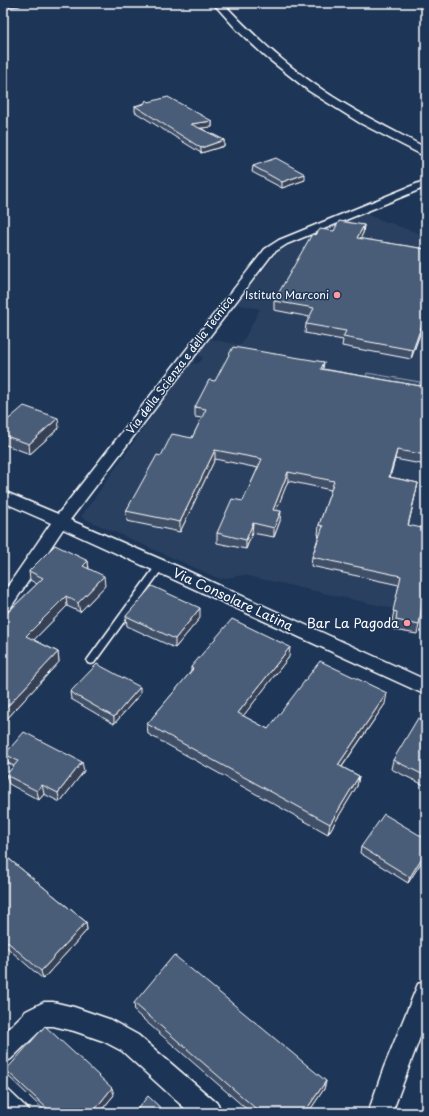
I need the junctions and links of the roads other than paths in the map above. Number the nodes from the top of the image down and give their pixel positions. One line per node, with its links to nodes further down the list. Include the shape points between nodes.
1 (19, 3): 3 (street)
2 (218, 3): 4 (main road, via 279,62 306,84 350,113)
3 (3, 5)
4 (426, 153)
5 (426, 183): 7 (street, Via della Scienza e della Tecnica, via 278,244 264,255)
6 (3, 496): 7 (street, Via Consolare Latina)
7 (60, 522): 8 (street, Via Consolare Latina); 9 (street)
8 (168, 569): 10 (lane); 11 (street, Via Consolare Latina)
9 (3, 606)
10 (91, 661)
11 (426, 688)
12 (426, 992): 17 (street)
13 (3, 1051): 16 (street, via 34,1019 44,1014 74,1019 109,1031 130,1043)
14 (3, 1093): 15 (lane)
15 (24, 1113)
16 (209, 1113)
17 (380, 1113)

